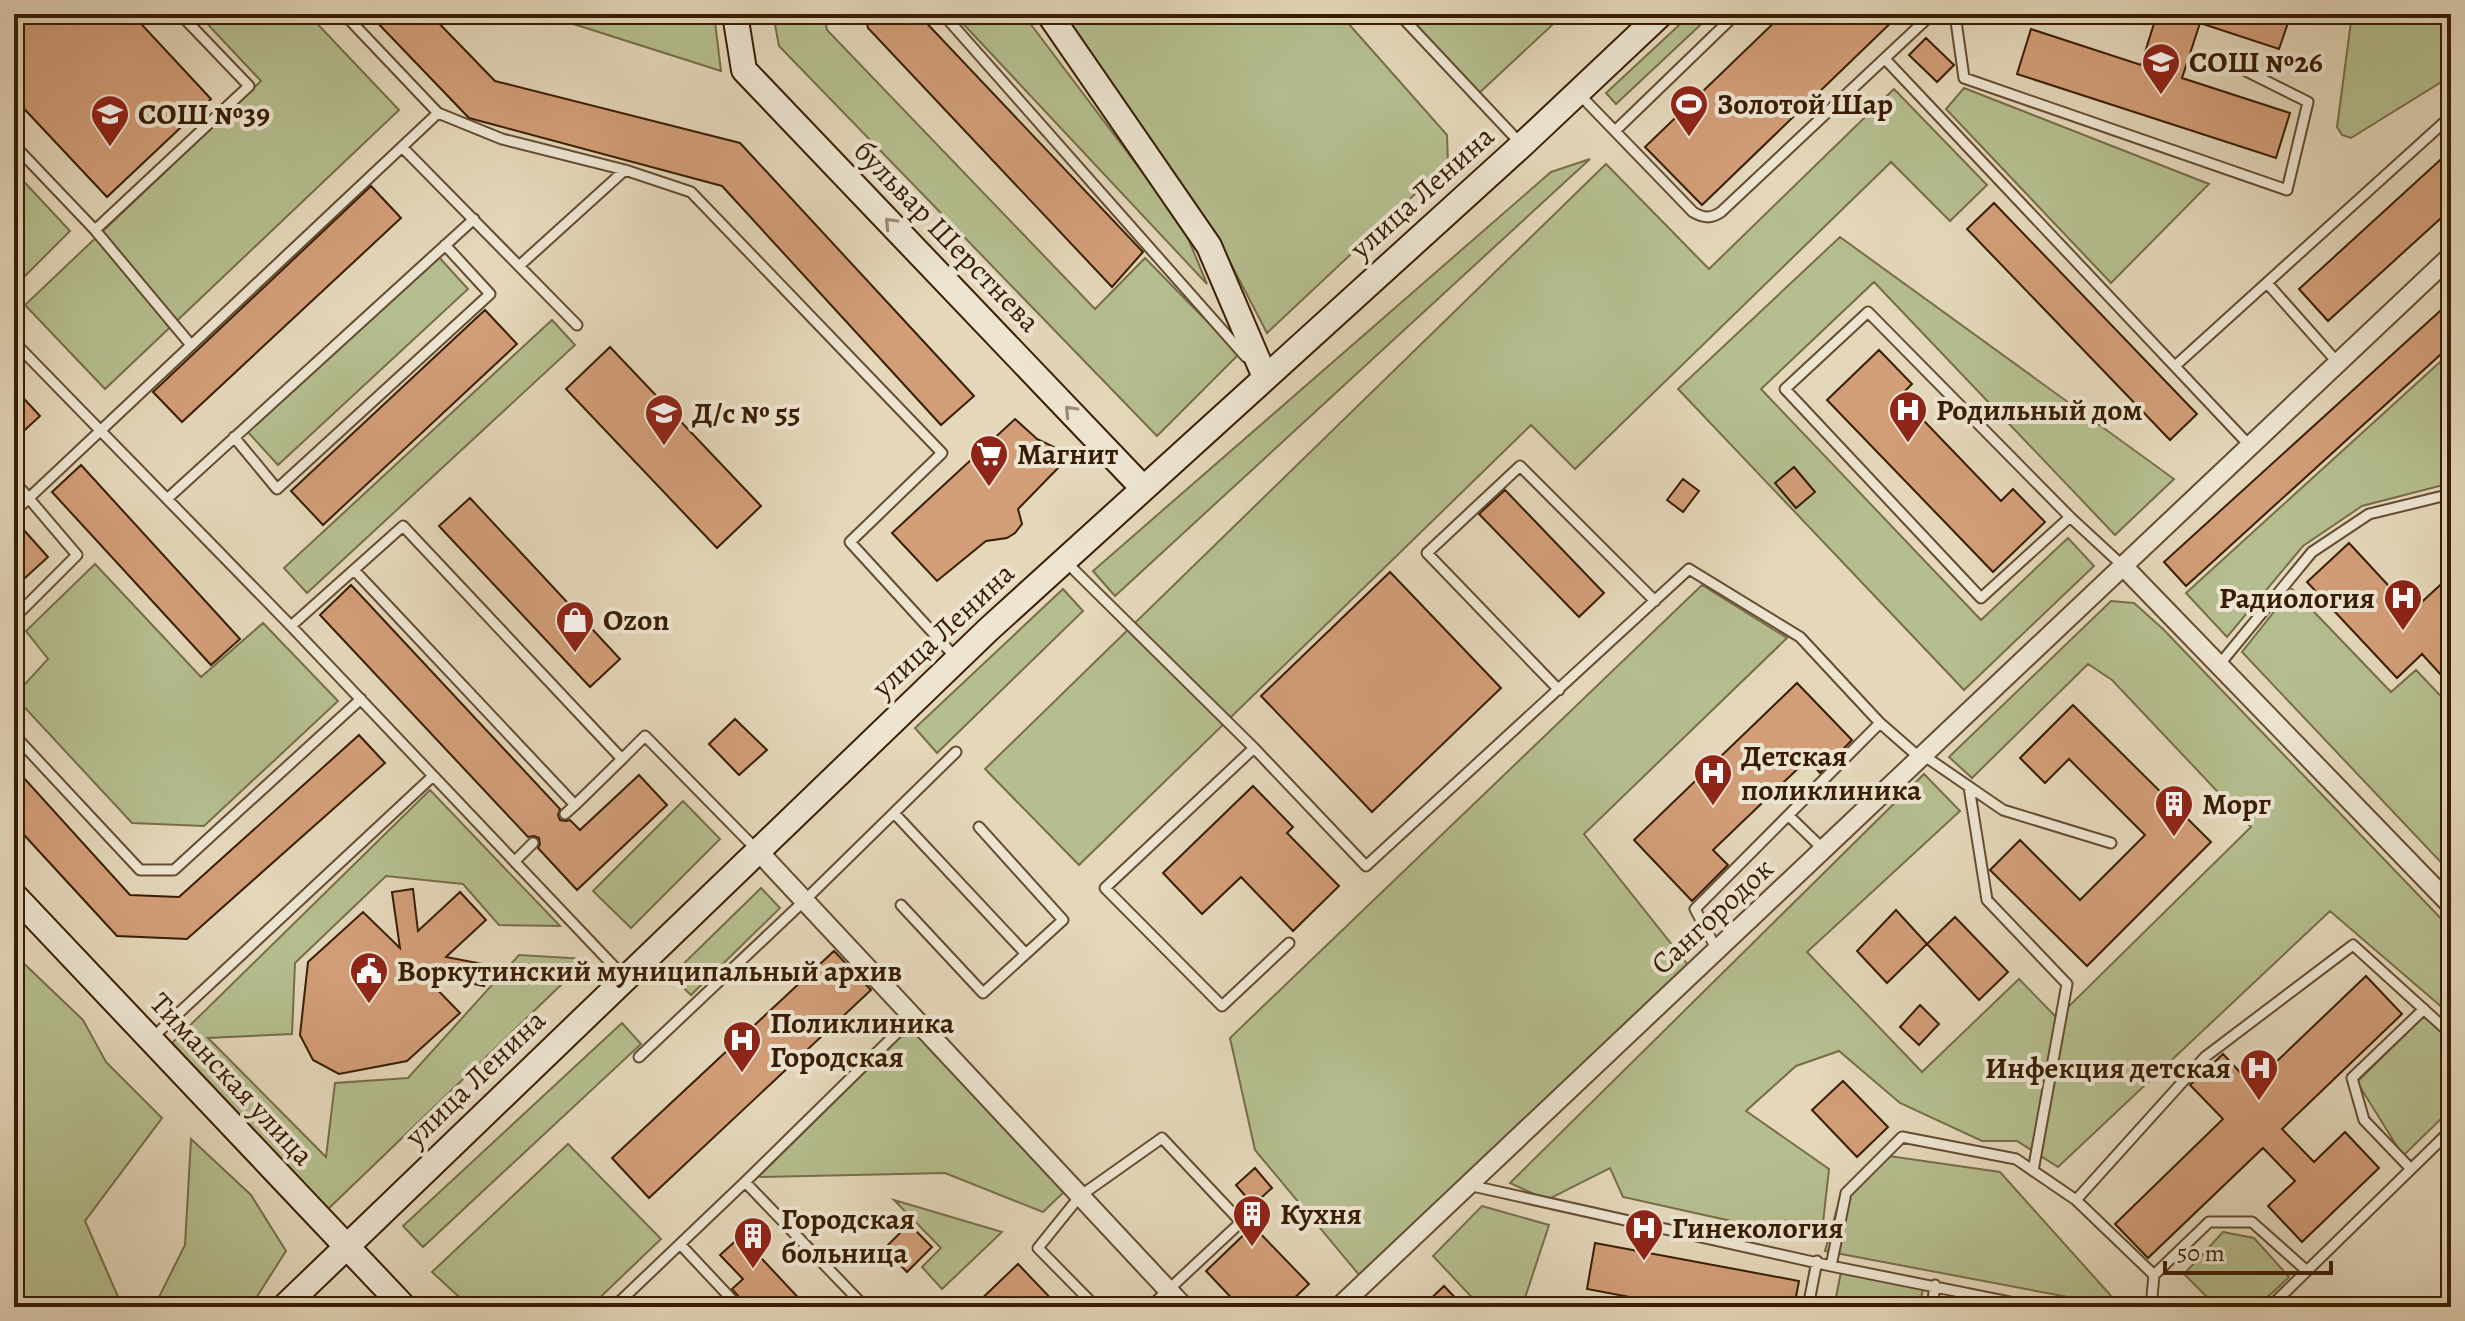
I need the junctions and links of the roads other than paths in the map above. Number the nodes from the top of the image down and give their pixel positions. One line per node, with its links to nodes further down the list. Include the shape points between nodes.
1 (180, 14): 22 (lane, via 249,86)
2 (344, 14): 14 (lane)
3 (735, 14): 37 (main road, бульвар Шерстнева, one-way to 3, via 744,70)
4 (943, 14): 32 (lane)
5 (1049, 14): 32 (main road, via 1209,246)
6 (1399, 14): 18 (lane)
7 (1661, 14): 13 (main road, улица Ленина)
8 (1736, 14): 16 (lane)
9 (1932, 14): 11 (lane)
10 (1955, 14): 12 (lane, via 1964,78 2287,190 2308,102)
11 (1885, 59): 16 (lane, via 1710,217 1693,212); 31 (lane)
12 (2244, 70)
13 (1577, 92): 16 (lane); 18 (main road, улица Ленина)
14 (438, 113): 19 (lane); 20 (lane, via 502,139)
15 (2451, 116): 26 (lane)
16 (1615, 131)
17 (14, 145): 22 (lane)
18 (1522, 145): 32 (main road, улица Ленина)
19 (402, 147): 21 (lane); 29 (lane)
20 (625, 170): 25 (lane); 49 (lane, via 691,192 942,453 850,542)
21 (474, 219): 23 (lane); 25 (lane)
22 (95, 230): 29 (lane)
23 (445, 245): 34 (lane); 34 (lane, via 490,294 277,489)
24 (2451, 256): 30 (street, Сангородок)
25 (519, 266): 27 (lane)
26 (2267, 283): 30 (lane); 31 (lane)
27 (577, 325)
28 (14, 342): 33 (lane)
29 (191, 345): 33 (lane)
30 (2338, 363): 35 (street, Сангородок)
31 (2175, 366): 35 (lane)
32 (1265, 377): 37 (main road, улица Ленина)
33 (100, 431): 39 (lane); 40 (lane)
34 (234, 437): 40 (lane)
35 (2250, 446): 44 (street, Сангородок)
36 (14, 481): 39 (lane)
37 (1143, 488): 43 (main road, улица Ленина)
38 (2451, 494): 50 (lane, via 2369,514 2312,552)
39 (29, 498): 41 (lane); 47 (lane, via 77,555)
40 (167, 499): 48 (lane)
41 (14, 512)
42 (2070, 517): 42 (lane, via 1981,598 1785,389 1868,312); 44 (lane)
43 (1064, 560): 49 (main road, улица Ленина); 55 (lane)
44 (2123, 566): 50 (street); 57 (street, Сангородок)
45 (354, 570): 48 (lane); 58 (lane, via 403,526); 61 (lane)
46 (1655, 601): 51 (lane); 51 (lane, via 1520,466 1427,553); 53 (lane, via 1689,569 1800,637)
47 (14, 618)
48 (291, 626): 52 (lane)
49 (958, 659): 69 (main road, улица Ленина)
50 (2219, 665): 74 (street)
51 (1559, 690): 55 (lane, via 1366,866)
52 (361, 699): 54 (lane, via 174,870 140,870); 59 (lane)
53 (1880, 723): 57 (lane); 64 (lane)
54 (14, 735)
55 (1254, 748): 75 (lane, via 1105,888 1222,1006)
56 (956, 752): 62 (lane)
57 (1922, 756): 60 (lane); 68 (street, Сангородок)
58 (622, 759): 61 (lane); 69 (lane, via 645,736)
59 (433, 776): 70 (lane); 82 (lane)
60 (1969, 787): 67 (lane, via 2003,810); 86 (lane, via 1987,900 2067,984)
61 (575, 805): 63 (lane)
62 (894, 813): 72 (lane); 77 (lane)
63 (565, 814)
64 (1789, 816): 68 (lane); 76 (lane, via 1695,909)
65 (979, 827): 77 (lane, via 1063,920)
66 (533, 843): 70 (lane)
67 (2111, 843)
68 (1823, 849): 76 (street, Сангородок)
69 (758, 851): 72 (street); 78 (main road, улица Ленина)
70 (515, 861): 78 (lane)
71 (14, 895): 82 (main road, Тиманская улица)
72 (804, 901): 80 (street); 83 (lane)
73 (901, 905): 77 (lane, via 983,993)
74 (2451, 905)
75 (1289, 943)
76 (1717, 950): 88 (street, Сангородок)
77 (1026, 954)
78 (625, 978): 92 (main road, улица Ленина)
79 (2424, 1009): 81 (lane); 85 (lane, via 2352,1078 2364,1120); 90 (lane, via 2353,945 2205,1057)
80 (913, 1017): 87 (lane); 89 (street)
81 (2451, 1034)
82 (150, 1039): 92 (main road, Тиманская улица)
83 (639, 1057)
84 (2451, 1130): 85 (lane)
85 (2411, 1169): 95 (lane)
86 (2033, 1171): 90 (lane); 94 (lane, via 2016,1159 1902,1137 1846,1193)
87 (745, 1182): 91 (lane); 103 (lane)
88 (1468, 1185): 93 (lane); 107 (street, Сангородок)
89 (1080, 1196): 98 (street); 98 (lane, via 1162,1138 1241,1222); 104 (lane, via 1038,1248)
90 (2076, 1200): 96 (lane)
91 (680, 1244): 101 (lane); 102 (lane)
92 (347, 1246): 99 (main road, улица Ленина); 100 (main road, Тиманская улица)
93 (1817, 1261): 94 (lane); 108 (lane)
94 (1831, 1266): 97 (lane)
95 (2307, 1271): 96 (lane, via 2252,1222 2209,1222); 112 (lane)
96 (2154, 1275): 111 (lane)
97 (1935, 1285): 109 (lane); 110 (lane)
98 (1168, 1290): 105 (lane); 106 (street)
99 (284, 1307)
100 (404, 1307)
101 (614, 1307)
102 (739, 1307)
103 (865, 1307)
104 (1096, 1307)
105 (1150, 1307)
106 (1184, 1307)
107 (1339, 1307)
108 (1808, 1307)
109 (1932, 1307)
110 (2035, 1307)
111 (2151, 1307)
112 (2270, 1307)

